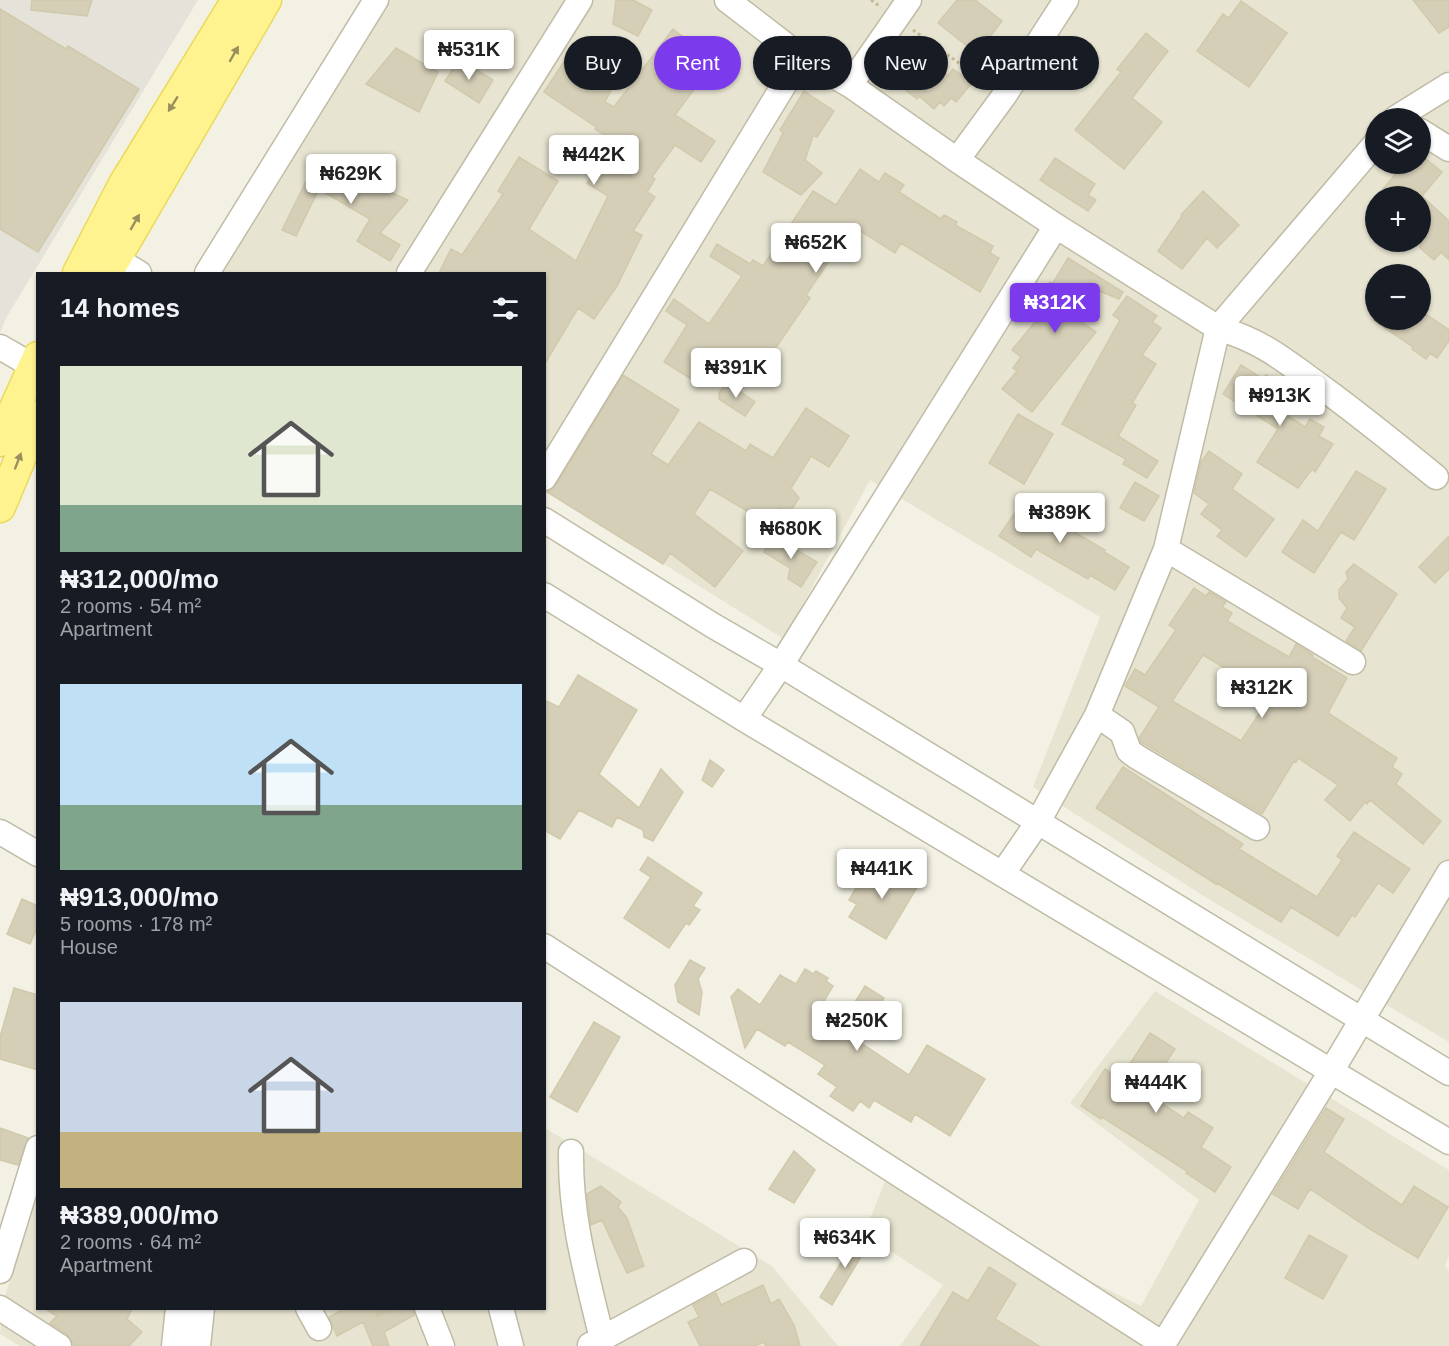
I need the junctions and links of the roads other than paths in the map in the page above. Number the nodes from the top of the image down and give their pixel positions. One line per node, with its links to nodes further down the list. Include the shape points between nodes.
1 (237, 0): 20 (main road, one-way to 20, via 124,184)
2 (266, 0): 19 (main road, one-way to 2)
3 (376, 0): 21 (street)
4 (580, 0): 22 (street)
5 (727, 0): 8 (street)
6 (1066, 0): 17 (street)
7 (903, 9): 9 (street)
8 (774, 36)
9 (852, 82)
10 (1449, 85): 13 (street)
11 (852, 86): 17 (street)
12 (781, 90): 28 (street)
13 (1414, 108)
14 (1431, 137): 15 (street)
15 (1449, 148)
16 (1365, 156): 23 (street)
17 (957, 160): 18 (street)
18 (1056, 226): 23 (street); 35 (street)
19 (120, 268)
20 (79, 272)
21 (208, 272)
22 (410, 272)
23 (1218, 328): 29 (street, via 1269,349); 32 (street)
24 (0, 347): 25 (street)
25 (36, 364): 27 (main road)
26 (36, 421): 30 (main road, one-way to 26)
27 (0, 441)
28 (546, 475)
29 (1436, 477)
30 (0, 507)
31 (546, 521): 35 (street)
32 (1166, 549): 34 (street); 36 (street)
33 (546, 596): 37 (street)
34 (1353, 662)
35 (781, 664): 37 (street); 38 (street)
36 (1097, 715): 38 (street); 39 (street, via 1122,732 1129,751 1137,758)
37 (744, 719): 42 (street)
38 (1038, 822): 42 (street); 45 (street)
39 (1257, 828)
40 (0, 832): 41 (street)
41 (36, 853)
42 (1003, 873): 46 (street)
43 (1449, 873): 45 (street)
44 (546, 947): 59 (street)
45 (1361, 1020): 46 (street); 47 (street)
46 (1332, 1070): 48 (street); 59 (street)
47 (1449, 1073)
48 (1449, 1142)
49 (570, 1152): 58 (street, via 574,1219)
50 (36, 1154): 52 (street)
51 (744, 1261): 58 (street)
52 (0, 1271)
53 (0, 1308): 60 (street)
54 (178, 1310): 61 (street)
55 (202, 1310): 62 (street)
56 (428, 1310): 63 (street)
57 (502, 1310): 64 (street)
58 (595, 1342)
59 (1163, 1345)
60 (59, 1346)
61 (174, 1346)
62 (198, 1346)
63 (442, 1346)
64 (511, 1346)

